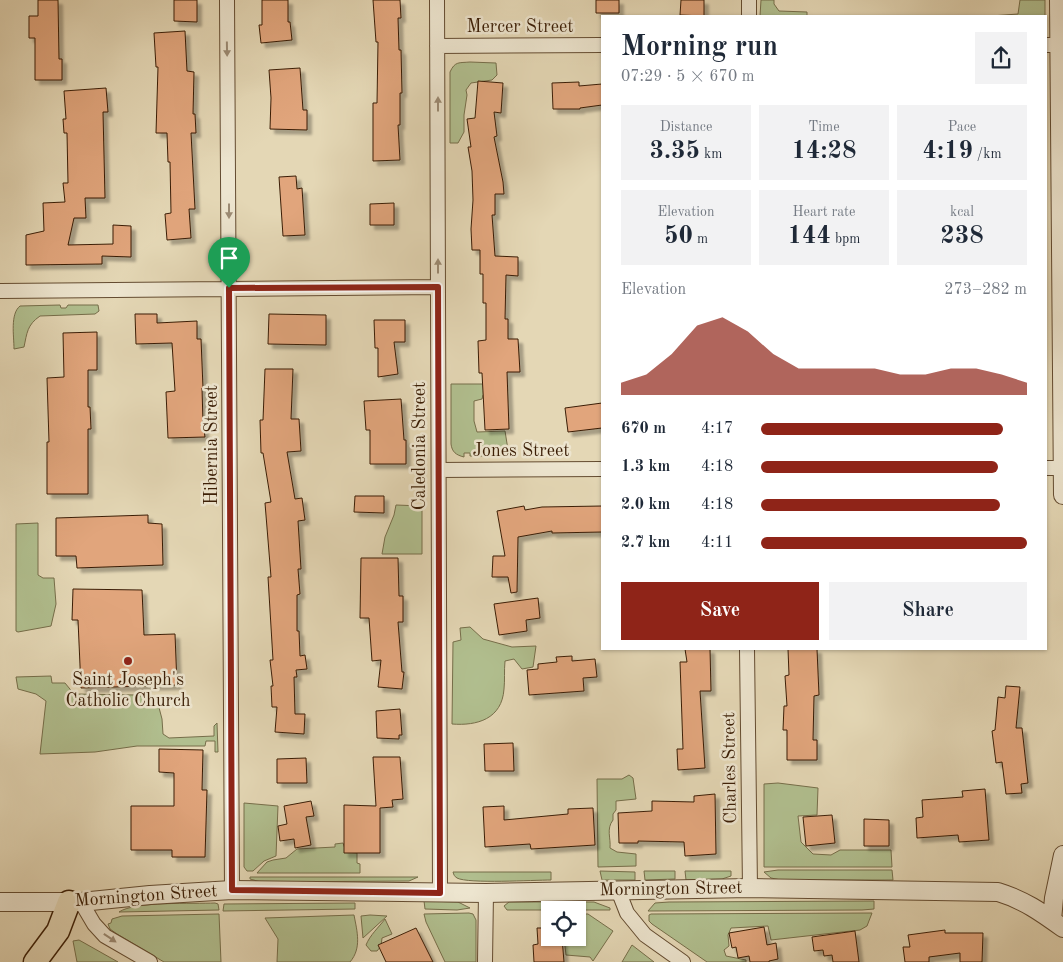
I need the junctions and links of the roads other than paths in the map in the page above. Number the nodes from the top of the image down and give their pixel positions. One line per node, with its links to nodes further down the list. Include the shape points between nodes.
1 (227, 0): 11 (street, Hibernia Street, one-way to 11)
2 (437, 0): 8 (street, Caledonia Street)
3 (749, 0): 5 (street)
4 (1059, 0): 7 (street)
5 (749, 15)
6 (601, 45): 8 (street, Mercer Street)
7 (1056, 45): 9 (street)
8 (437, 46): 10 (street, Caledonia Street, one-way to 8)
9 (1062, 228): 14 (street)
10 (438, 287): 11 (street); 15 (street, Caledonia Street)
11 (229, 288): 12 (street); 21 (street, Hibernia Street)
12 (0, 290)
13 (1047, 468): 14 (street)
14 (1063, 468): 17 (street)
15 (439, 470): 16 (street, Jones Street); 24 (street, Caledonia Street)
16 (601, 470)
17 (1063, 495)
18 (748, 650): 20 (street, Charles Street)
19 (1063, 855): 27 (street, via 1054,898)
20 (750, 888): 22 (street, Mornington Street); 27 (street, Mornington Street, via 998,892 1016,897)
21 (232, 890): 24 (street, Mornington Street); 26 (street, Mornington Street)
22 (618, 890): 23 (street, Mornington Street); 31 (street, via 627,913 645,936)
23 (486, 892): 24 (street, Mornington Street); 30 (street)
24 (440, 893)
25 (0, 902): 26 (street, Mornington Street)
26 (75, 902): 28 (main road); 29 (street, one-way to 29, via 105,936)
27 (1058, 924)
28 (35, 962)
29 (150, 962)
30 (485, 962)
31 (683, 962)

